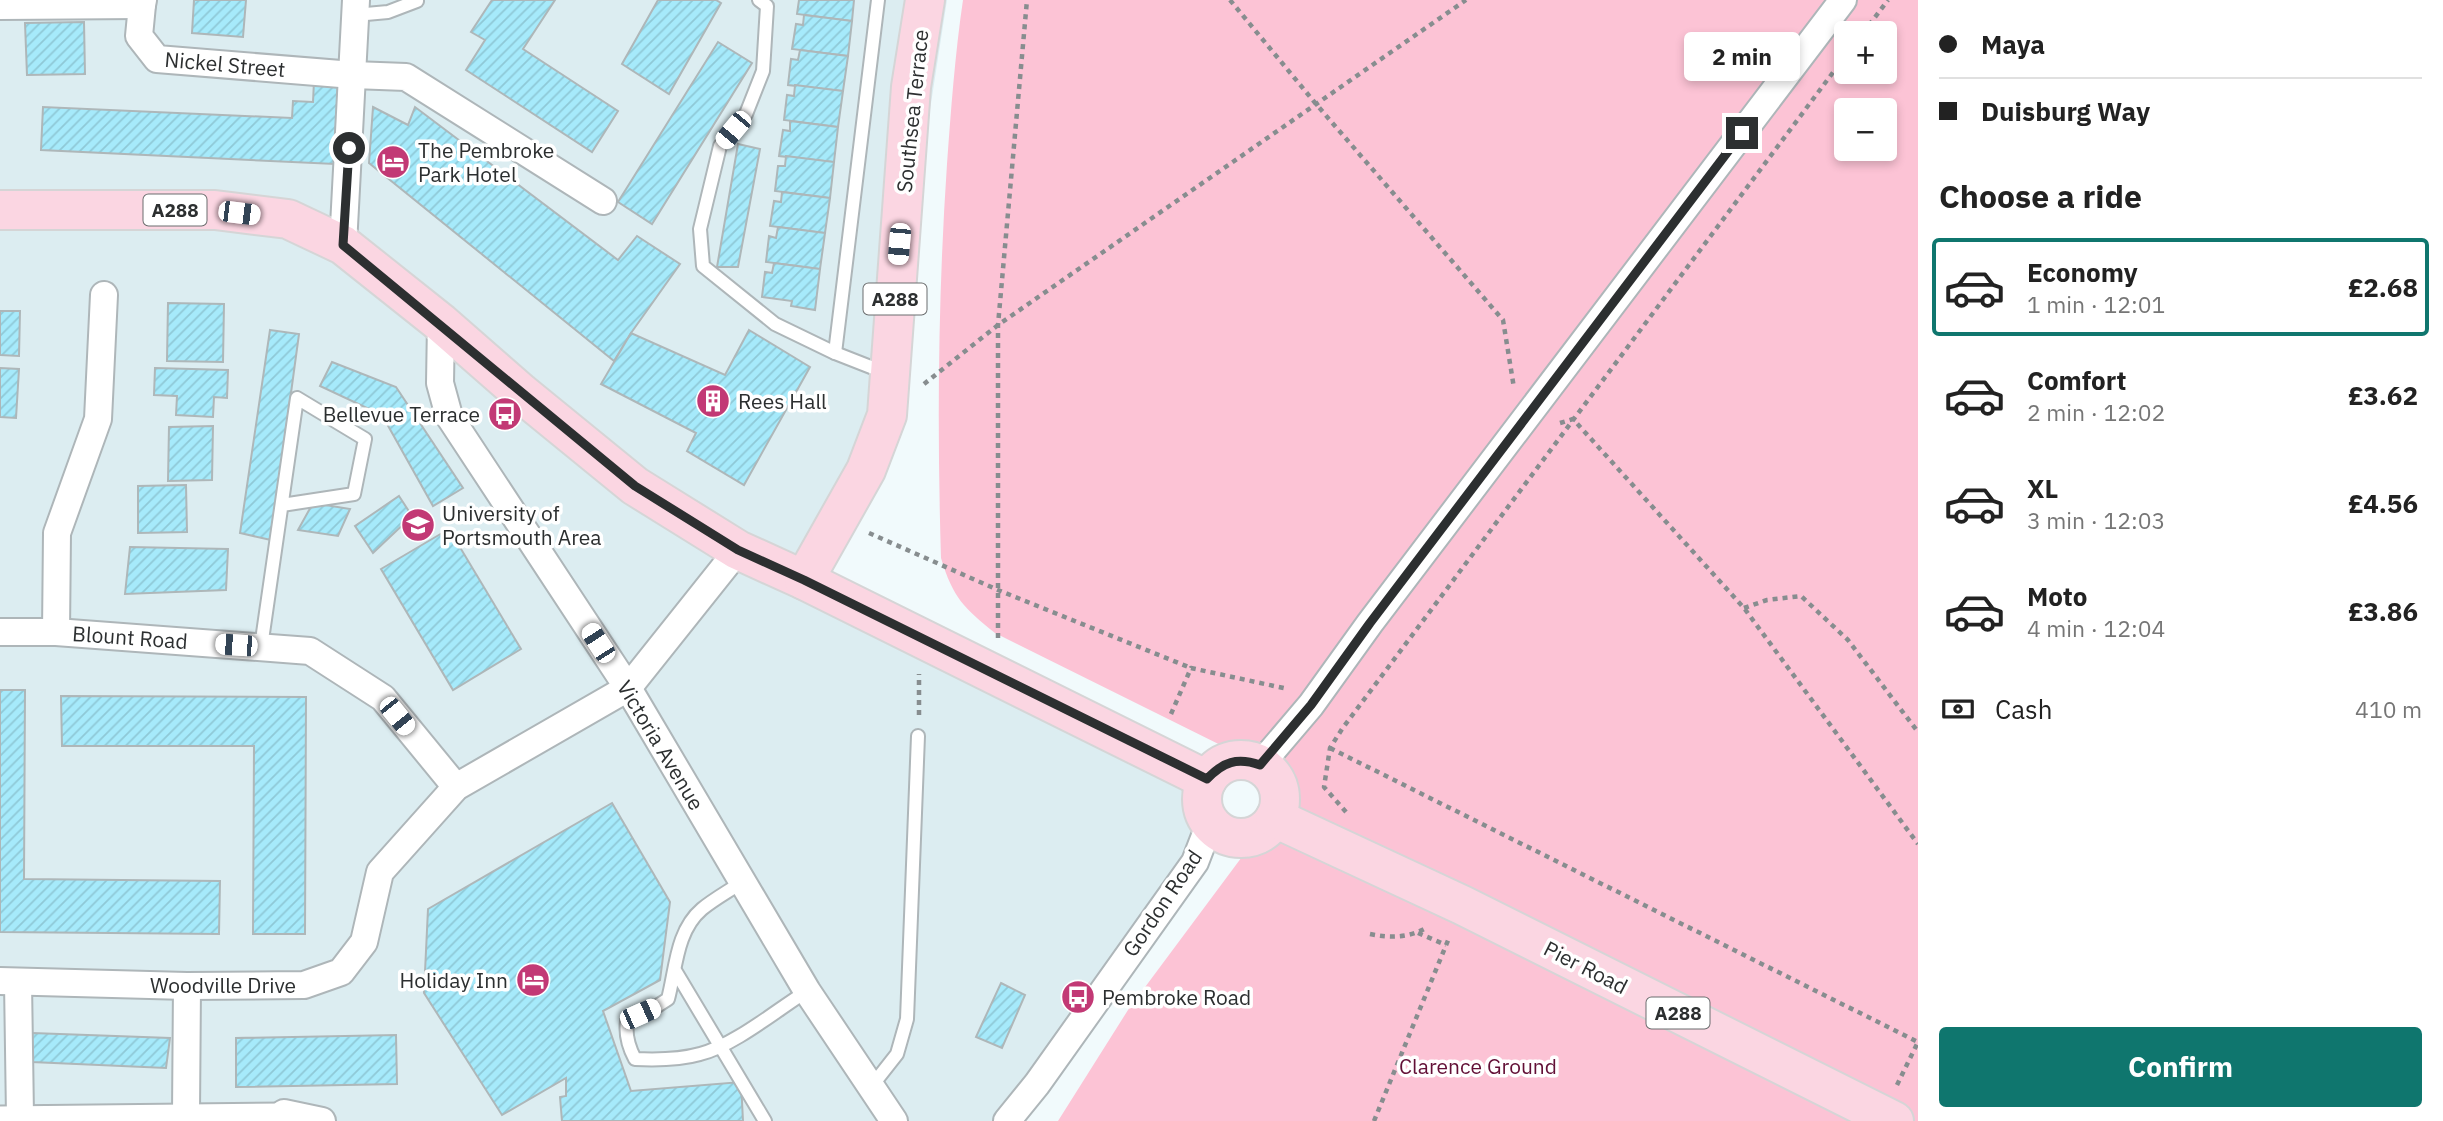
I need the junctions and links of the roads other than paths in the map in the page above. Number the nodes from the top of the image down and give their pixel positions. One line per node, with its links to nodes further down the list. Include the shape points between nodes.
1 (759, 0): 15 (lane, via 767,6 763,71 746,114 720,146 700,229 703,265 775,324)
2 (878, 0): 15 (lane)
3 (925, 0): 16 (main road, Southsea Terrace / A288, via 911,87)
4 (1843, 0): 25 (street, via 1311,705)
5 (417, 1): 8 (lane, via 388,12)
6 (143, 2): 7 (street); 9 (street, Nickel Street, via 139,36 156,59)
7 (0, 6)
8 (356, 7): 9 (street)
9 (353, 75): 10 (street, Nickel Street, via 406,77); 12 (street)
10 (603, 201)
11 (0, 210): 12 (main road, A288, via 215,210 288,219)
12 (343, 245): 14 (main road, A288)
13 (104, 295): 21 (street, via 98,419 57,533)
14 (441, 323): 18 (main road, A288, via 635,486); 23 (street, Victoria Avenue, via 440,383 449,416)
15 (835, 353): 16 (lane)
16 (889, 375): 19 (main road, Southsea Terrace / A288, via 887,415 866,470)
17 (282, 505): 17 (lane, via 290,452 297,398 365,439 354,494); 22 (lane)
18 (738, 550): 19 (main road, A288); 23 (street)
19 (804, 580): 26 (main road, A288)
20 (0, 632): 21 (street, Blount Road)
21 (56, 632): 22 (street, Blount Road)
22 (261, 647): 27 (street, Blount Road, via 310,651 383,698)
23 (628, 688): 27 (street, Woodville Drive); 30 (street, Victoria Avenue)
24 (918, 736): 36 (lane, via 907,1019 897,1054)
25 (1260, 765): 26 (main road, via 1231,761); 28 (main road, via 1272,775 1278,789 1280,804)
26 (1207, 779): 29 (main road, via 1203,809)
27 (456, 787): 33 (street, Woodville Drive, via 380,872 364,942 341,972 304,985)
28 (1275, 818): 29 (main road, via 1251,837 1236,838); 37 (main road, Pier Road / A288)
29 (1210, 823): 44 (street, Gordon Road, via 1195,862)
30 (742, 882): 31 (lane, via 700,910 688,925); 34 (street, Victoria Avenue)
31 (676, 972): 35 (lane); 35 (lane, via 668,999 627,1021 625,1031 635,1059 699,1055)
32 (9, 981): 33 (street, Woodville Drive); 40 (street, Woodville Drive)
33 (187, 986): 39 (street)
34 (807, 991): 35 (lane); 36 (street, Victoria Avenue)
35 (721, 1046): 42 (lane)
36 (871, 1087): 43 (street, Victoria Avenue)
37 (1895, 1104)
38 (284, 1113): 39 (street); 41 (street)
39 (186, 1114): 40 (street)
40 (10, 1116)
41 (322, 1121)
42 (765, 1121)
43 (894, 1121)
44 (1007, 1121)

